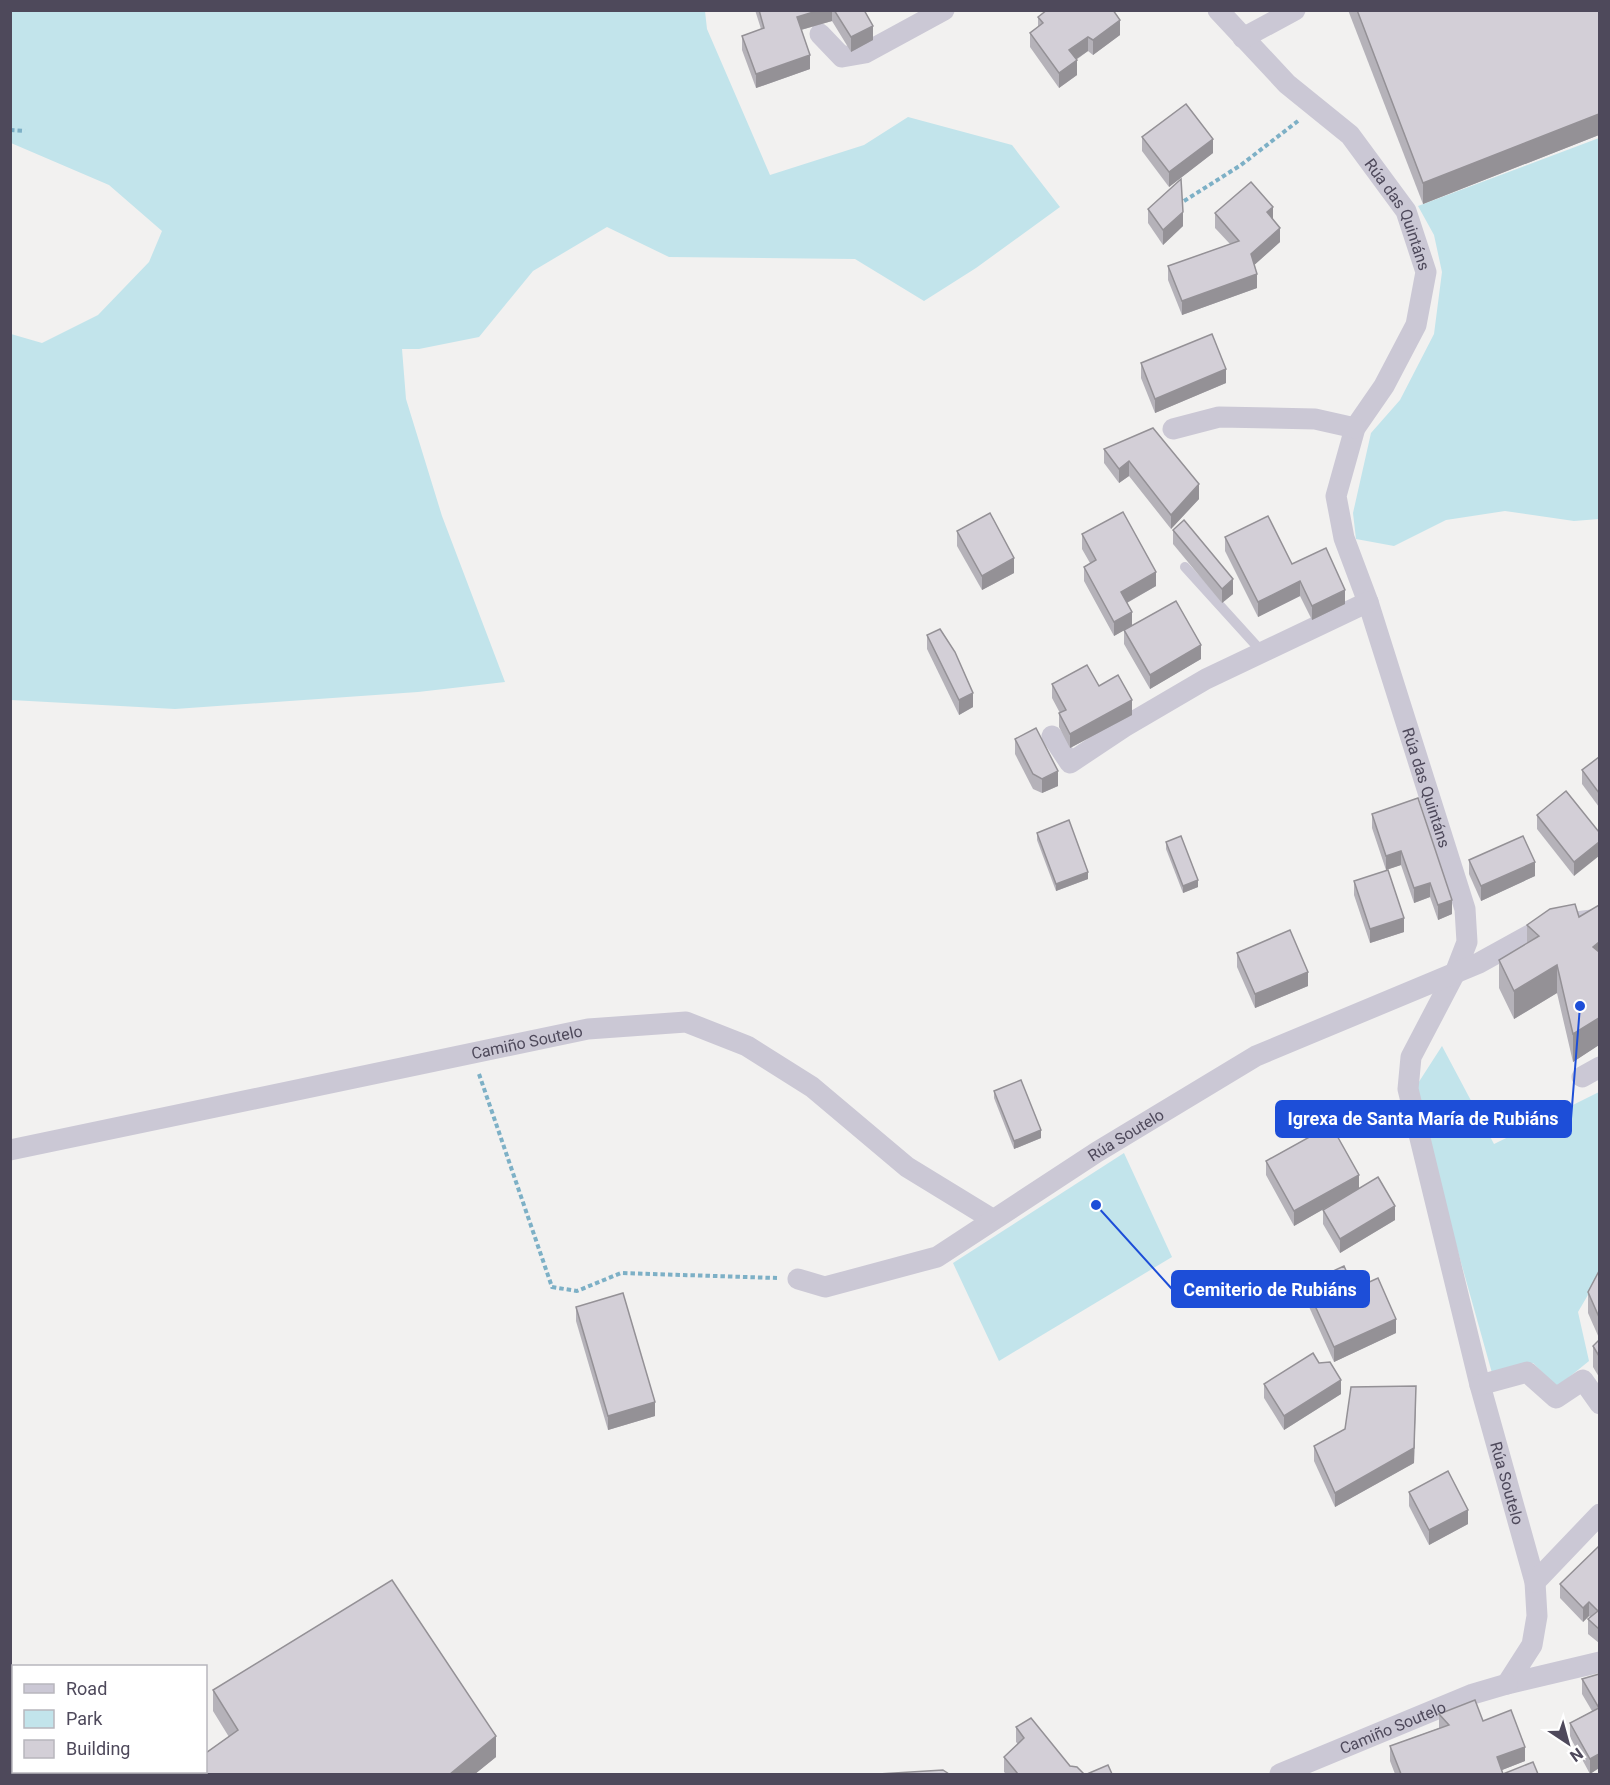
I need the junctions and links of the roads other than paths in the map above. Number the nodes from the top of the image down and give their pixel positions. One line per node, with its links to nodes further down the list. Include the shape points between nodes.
1 (944, 10): 4 (street, via 866,53 842,57)
2 (1218, 10): 5 (street, Rúa das Quintáns)
3 (1295, 10): 5 (street)
4 (820, 34)
5 (1243, 38): 6 (street, Rúa das Quintáns, via 1287,84 1350,135 1406,211 1426,272 1416,325 1384,386)
6 (1355, 428): 7 (street, via 1315,419 1219,417); 9 (street, Rúa das Quintáns, via 1336,496 1344,538)
7 (1173, 429)
8 (1185, 567): 10 (lane)
9 (1368, 603): 10 (street); 13 (street, Rúa das Quintáns, via 1465,909 1467,942)
10 (1263, 653): 11 (street, via 1206,679 1070,763)
11 (1052, 736)
12 (1599, 919): 13 (street, Rúa Soutelo, via 1537,931)
13 (1455, 973): 15 (street, Rúa Soutelo, via 1256,1056); 17 (street, Rúa Soutelo, via 1411,1057 1408,1089)
14 (10, 1150): 15 (street, Camiño Soutelo, via 588,1029 686,1022 747,1046 812,1087 907,1167)
15 (992, 1219): 16 (street, Rúa Soutelo, via 937,1257 825,1287)
16 (798, 1279)
17 (1480, 1385): 18 (street, via 1527,1372 1556,1398 1583,1380); 20 (street, Rúa Soutelo)
18 (1599, 1404)
19 (1599, 1514): 20 (street)
20 (1535, 1582): 22 (street, Rúa Soutelo, via 1537,1616 1532,1645)
21 (1599, 1662): 22 (street)
22 (1507, 1684): 23 (street, Camiño Soutelo, via 1473,1694)
23 (1280, 1774)

